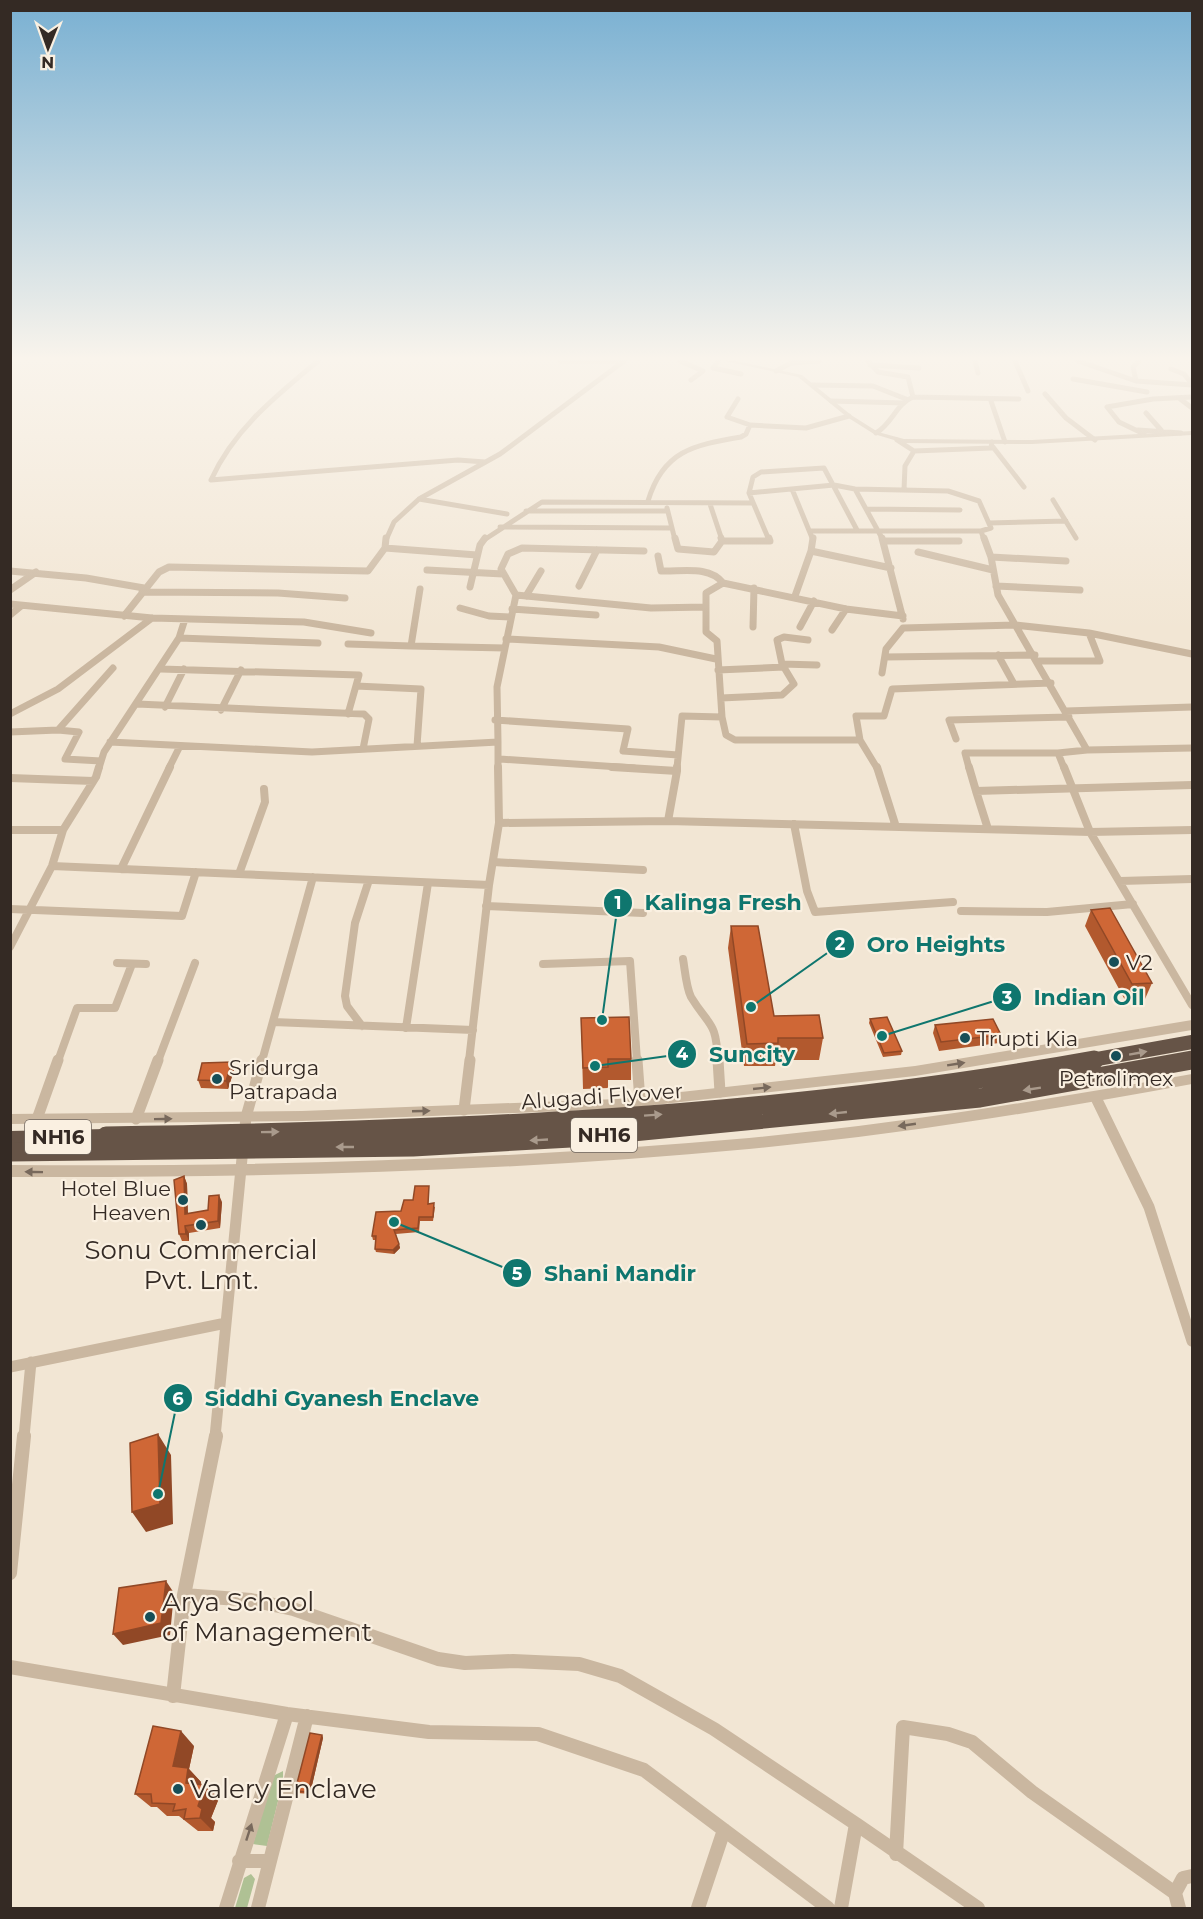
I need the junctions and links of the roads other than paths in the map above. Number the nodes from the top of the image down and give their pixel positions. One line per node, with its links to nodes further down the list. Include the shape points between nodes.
1 (224, 451): 7 (street, via 211,480 458,460)
2 (501, 451): 7 (street)
3 (685, 451): 16 (street, via 656,476)
4 (914, 451): 5 (street); 12 (street, via 904,466)
5 (917, 451)
6 (996, 451): 9 (street)
7 (485, 462): 14 (street)
8 (834, 485): 10 (street); 11 (street); 13 (street, via 821,468 761,472 753,477); 33 (street)
9 (1024, 487)
10 (792, 489): 13 (street); 34 (street)
11 (855, 489): 12 (street); 21 (street)
12 (904, 490): 28 (street, via 948,490 977,499)
13 (749, 493): 19 (street)
14 (419, 499): 26 (street); 40 (street, via 394,522)
15 (1053, 500): 27 (street)
16 (648, 501): 17 (street); 18 (street)
17 (601, 502): 23 (street, via 542,502); 24 (street)
18 (667, 503): 20 (street); 25 (street)
19 (753, 503): 20 (street); 37 (street, via 770,541)
20 (710, 504): 37 (street)
21 (866, 509): 22 (street); 32 (street)
22 (960, 510)
23 (526, 511): 24 (street); 29 (street)
24 (601, 511): 25 (street); 31 (street)
25 (667, 511): 30 (street)
26 (507, 514)
27 (1066, 521): 28 (street); 36 (street)
28 (989, 523): 35 (street, via 989,530)
29 (498, 527): 31 (street); 45 (street, via 484,539)
30 (672, 528): 31 (street); 37 (street, via 681,550 714,552)
31 (600, 529)
32 (877, 529): 33 (street); 35 (street); 38 (street)
33 (857, 530): 34 (street)
34 (810, 531): 42 (street)
35 (981, 531): 47 (street)
36 (1076, 538)
37 (722, 541)
38 (884, 541): 39 (street); 49 (street)
39 (959, 541)
40 (385, 548): 45 (street); 64 (street, via 365,573 169,567)
41 (597, 550): 43 (street); 56 (street, via 515,549 502,564); 58 (street)
42 (811, 551): 49 (street); 68 (street)
43 (644, 552)
44 (918, 552): 51 (street)
45 (477, 555): 55 (street)
46 (658, 556): 57 (street, via 661,571 710,572)
47 (991, 557): 48 (street); 51 (street)
48 (1066, 561)
49 (891, 568): 80 (street)
50 (427, 570): 55 (street)
51 (993, 570): 59 (street)
52 (10, 571): 54 (street)
53 (541, 571): 67 (street)
54 (36, 572): 63 (street); 64 (street)
55 (472, 572): 56 (street); 60 (street)
56 (503, 574): 66 (street)
57 (723, 583): 61 (street); 73 (street, via 706,593)
58 (579, 586)
59 (996, 586): 65 (street); 84 (street)
60 (470, 587)
61 (754, 588): 68 (street); 85 (street)
62 (420, 589): 96 (street)
63 (10, 590)
64 (143, 590): 69 (street); 79 (street)
65 (1080, 590)
66 (516, 595): 67 (street); 75 (street)
67 (525, 596): 73 (street, via 644,607)
68 (795, 596): 70 (street)
69 (345, 598)
70 (813, 601): 76 (street); 86 (street)
71 (10, 604): 72 (street)
72 (21, 606): 77 (street); 79 (street)
73 (706, 607): 102 (street, via 706,632 716,639)
74 (460, 608): 81 (street)
75 (512, 609): 78 (street); 81 (street)
76 (846, 609): 80 (street); 88 (street)
77 (10, 615)
78 (596, 615)
79 (123, 616): 82 (street)
80 (903, 616): 87 (street)
81 (510, 617): 92 (street)
82 (152, 618): 83 (street); 119 (street, via 58,688)
83 (185, 619): 89 (street, via 304,622); 91 (street)
84 (1015, 624): 87 (street); 90 (street); 101 (street)
85 (753, 627)
86 (800, 627)
87 (903, 627): 100 (street)
88 (832, 630)
89 (371, 633)
90 (1089, 633): 98 (street); 101 (street, via 1100,661)
91 (179, 638): 94 (street); 106 (street)
92 (506, 639): 97 (street); 102 (street, via 659,647)
93 (808, 640): 103 (street, via 777,640)
94 (318, 643)
95 (348, 644): 96 (street)
96 (411, 646): 97 (street)
97 (505, 648): 123 (street, via 499,666)
98 (1192, 654)
99 (998, 656): 100 (street); 101 (street); 112 (street)
100 (885, 657): 110 (street)
101 (1037, 658): 111 (street)
102 (716, 659): 109 (street)
103 (783, 665): 104 (street); 109 (street); 114 (street, via 794,684 782,695)
104 (817, 665)
105 (113, 668): 124 (street)
106 (161, 669): 107 (street); 115 (street)
107 (184, 669): 108 (street); 116 (street)
108 (241, 670): 113 (street, via 359,675); 118 (street)
109 (718, 670): 114 (street)
110 (882, 673)
111 (1051, 683): 112 (street); 121 (street)
112 (1014, 684): 127 (street, via 892,689 884,716 856,716)
113 (356, 686): 120 (street); 131 (street, via 421,689)
114 (721, 698): 122 (street)
115 (137, 704): 116 (street); 128 (street)
116 (165, 707): 118 (street)
117 (1192, 707): 121 (street)
118 (221, 710): 120 (street)
119 (10, 714)
120 (348, 714): 133 (street, via 368,716)
121 (1068, 714): 126 (street, via 949,720); 134 (street)
122 (722, 717): 127 (street, via 726,735 735,740); 136 (street, via 682,716)
123 (495, 720): 129 (street); 136 (street, via 628,729 623,751)
124 (58, 730): 125 (street); 138 (street, via 79,732 65,759)
125 (10, 732)
126 (956, 739)
127 (860, 740): 150 (street, via 876,764)
128 (110, 742): 130 (street); 138 (street)
129 (498, 742): 131 (street); 137 (street)
130 (180, 746): 133 (street, via 312,752); 158 (street)
131 (417, 746): 133 (street)
132 (1192, 748): 134 (street)
133 (363, 749)
134 (1088, 750): 135 (street)
135 (1058, 753): 143 (street); 145 (street, via 965,753)
136 (678, 755): 139 (street)
137 (500, 759): 139 (street); 148 (street)
138 (101, 761): 141 (street)
139 (677, 771): 147 (street)
140 (10, 778): 141 (street)
141 (93, 781): 152 (street)
142 (1190, 785): 143 (street); 146 (street)
143 (1072, 787): 145 (street); 155 (street)
144 (264, 789): 161 (street, via 265,802)
145 (976, 791): 153 (street)
146 (1192, 795)
147 (668, 821): 148 (street); 149 (street)
148 (499, 823): 156 (street)
149 (794, 824): 150 (street); 168 (street, via 815,912)
150 (896, 827): 153 (street)
151 (10, 830): 152 (street)
152 (63, 830): 157 (street)
153 (988, 830): 155 (street)
154 (1192, 830): 155 (street)
155 (1090, 832): 165 (street)
156 (493, 862): 159 (street); 167 (street)
157 (52, 866): 158 (street); 172 (street)
158 (121, 869): 160 (street)
159 (643, 870)
160 (195, 872): 161 (street); 172 (street, via 182,916)
161 (239, 874): 162 (street)
162 (313, 878): 164 (street); 183 (street)
163 (1192, 879): 165 (street)
164 (369, 880): 166 (street); 185 (street, via 351,932 345,996 347,1006)
165 (1120, 881): 169 (street)
166 (428, 883): 167 (street); 186 (street)
167 (489, 885): 170 (street)
168 (953, 902)
169 (1133, 904): 173 (street, via 1047,912); 182 (street)
170 (486, 906): 174 (street); 187 (street)
171 (10, 909): 172 (street)
172 (30, 910): 175 (street)
173 (961, 911)
174 (643, 913)
175 (10, 947)
176 (683, 959): 191 (street, via 690,995 712,1023 717,1037)
177 (117, 963): 179 (street)
178 (195, 963): 198 (street)
179 (132, 964): 180 (street); 197 (street, via 115,1008 77,1008)
180 (146, 964)
181 (543, 964): 193 (street, via 630,961)
182 (1192, 1005)
183 (273, 1022): 185 (street); 195 (street)
184 (1192, 1025): 191 (street, one-way to 184, via 915,1071)
185 (362, 1026): 186 (street)
186 (406, 1028): 187 (street)
187 (473, 1030): 194 (street)
188 (1192, 1042): 199 (highway, Alugadi Flyover / NH16, one-way to 188, bridge, via 431,1128 727,1110 982,1080)
189 (1192, 1060): 200 (highway, Alugadi Flyover / NH16, one-way to 200, bridge, via 980,1098 571,1138 413,1147)
190 (1192, 1078): 192 (street)
191 (720, 1092): 193 (street)
192 (1096, 1098): 202 (street, one-way to 202, via 876,1130 611,1154); 204 (street, via 1149,1207)
193 (640, 1101): 194 (street)
194 (464, 1110): 195 (street, one-way to 194)
195 (246, 1117): 198 (street, one-way to 195); 202 (street)
196 (10, 1119): 197 (street)
197 (36, 1119): 198 (street)
198 (136, 1119)
199 (10, 1138)
200 (10, 1152)
201 (10, 1171): 202 (street, one-way to 201)
202 (240, 1173): 203 (street)
203 (226, 1323): 205 (street); 208 (street, via 218,1424)
204 (1192, 1341)
205 (31, 1362): 206 (street); 207 (street)
206 (10, 1366)
207 (10, 1573)
208 (184, 1595): 210 (street); 213 (street, via 251,1600 293,1609 438,1659 465,1663 513,1660 579,1664 620,1676 714,1729)
209 (10, 1667): 210 (street)
210 (173, 1696): 211 (street)
211 (287, 1714): 212 (street); 216 (street, one-way to 211)
212 (307, 1716): 214 (street, via 429,1732 538,1734 644,1770); 217 (street)
213 (856, 1824): 215 (street); 224 (street)
214 (724, 1830): 222 (street); 223 (street)
215 (896, 1854): 219 (street, via 903,1727 972,1742); 225 (street)
216 (239, 1861): 217 (street); 220 (street)
217 (270, 1861): 221 (street)
218 (1192, 1876): 219 (street, via 1183,1878)
219 (1177, 1901)
220 (226, 1908)
221 (258, 1908)
222 (698, 1908)
223 (828, 1908)
224 (841, 1908)
225 (978, 1908)

